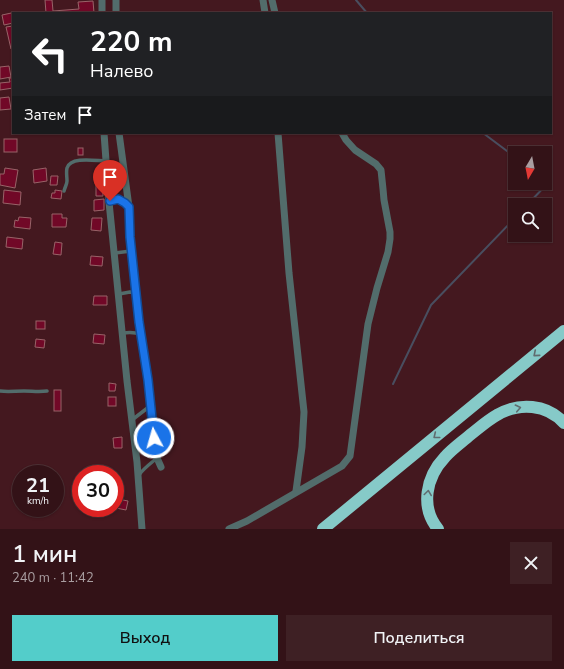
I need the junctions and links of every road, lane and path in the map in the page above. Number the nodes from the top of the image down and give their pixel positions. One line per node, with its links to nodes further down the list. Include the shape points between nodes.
1 (102, 0): 5 (street)
2 (116, 0): 6 (street)
3 (263, 0): 7 (street)
4 (272, 0): 8 (street)
5 (102, 12)
6 (116, 12)
7 (265, 12)
8 (275, 12)
9 (104, 134): 13 (street)
10 (119, 134): 16 (street)
11 (278, 134): 32 (street, via 288,273 304,412)
12 (343, 134): 32 (street, via 355,150 381,170 390,239 368,324 350,456 342,466)
13 (106, 161): 14 (lane, via 71,162); 15 (street)
14 (64, 190)
15 (110, 207): 16 (lane, via 110,201 118,199); 18 (street)
16 (129, 207): 17 (street)
17 (132, 250): 18 (lane); 19 (street)
18 (115, 253): 20 (street)
19 (136, 293): 20 (lane, via 124,293); 22 (street)
20 (119, 296): 23 (street)
21 (564, 331): 35 (highway, one-way to 35)
22 (141, 334): 23 (lane, via 123,333); 26 (street)
23 (123, 337): 27 (street)
24 (0, 391): 25 (lane)
25 (47, 391)
26 (150, 406): 27 (lane); 29 (street)
27 (131, 421): 31 (street)
28 (564, 423): 36 (highway, one-way to 28, via 430,516 427,498 434,471 449,452 494,417 516,408 526,406 548,410)
29 (157, 458): 30 (street); 31 (lane)
30 (161, 468)
31 (138, 476): 33 (street)
32 (296, 492): 34 (street)
33 (142, 529)
34 (229, 529)
35 (323, 529)
36 (438, 529)

